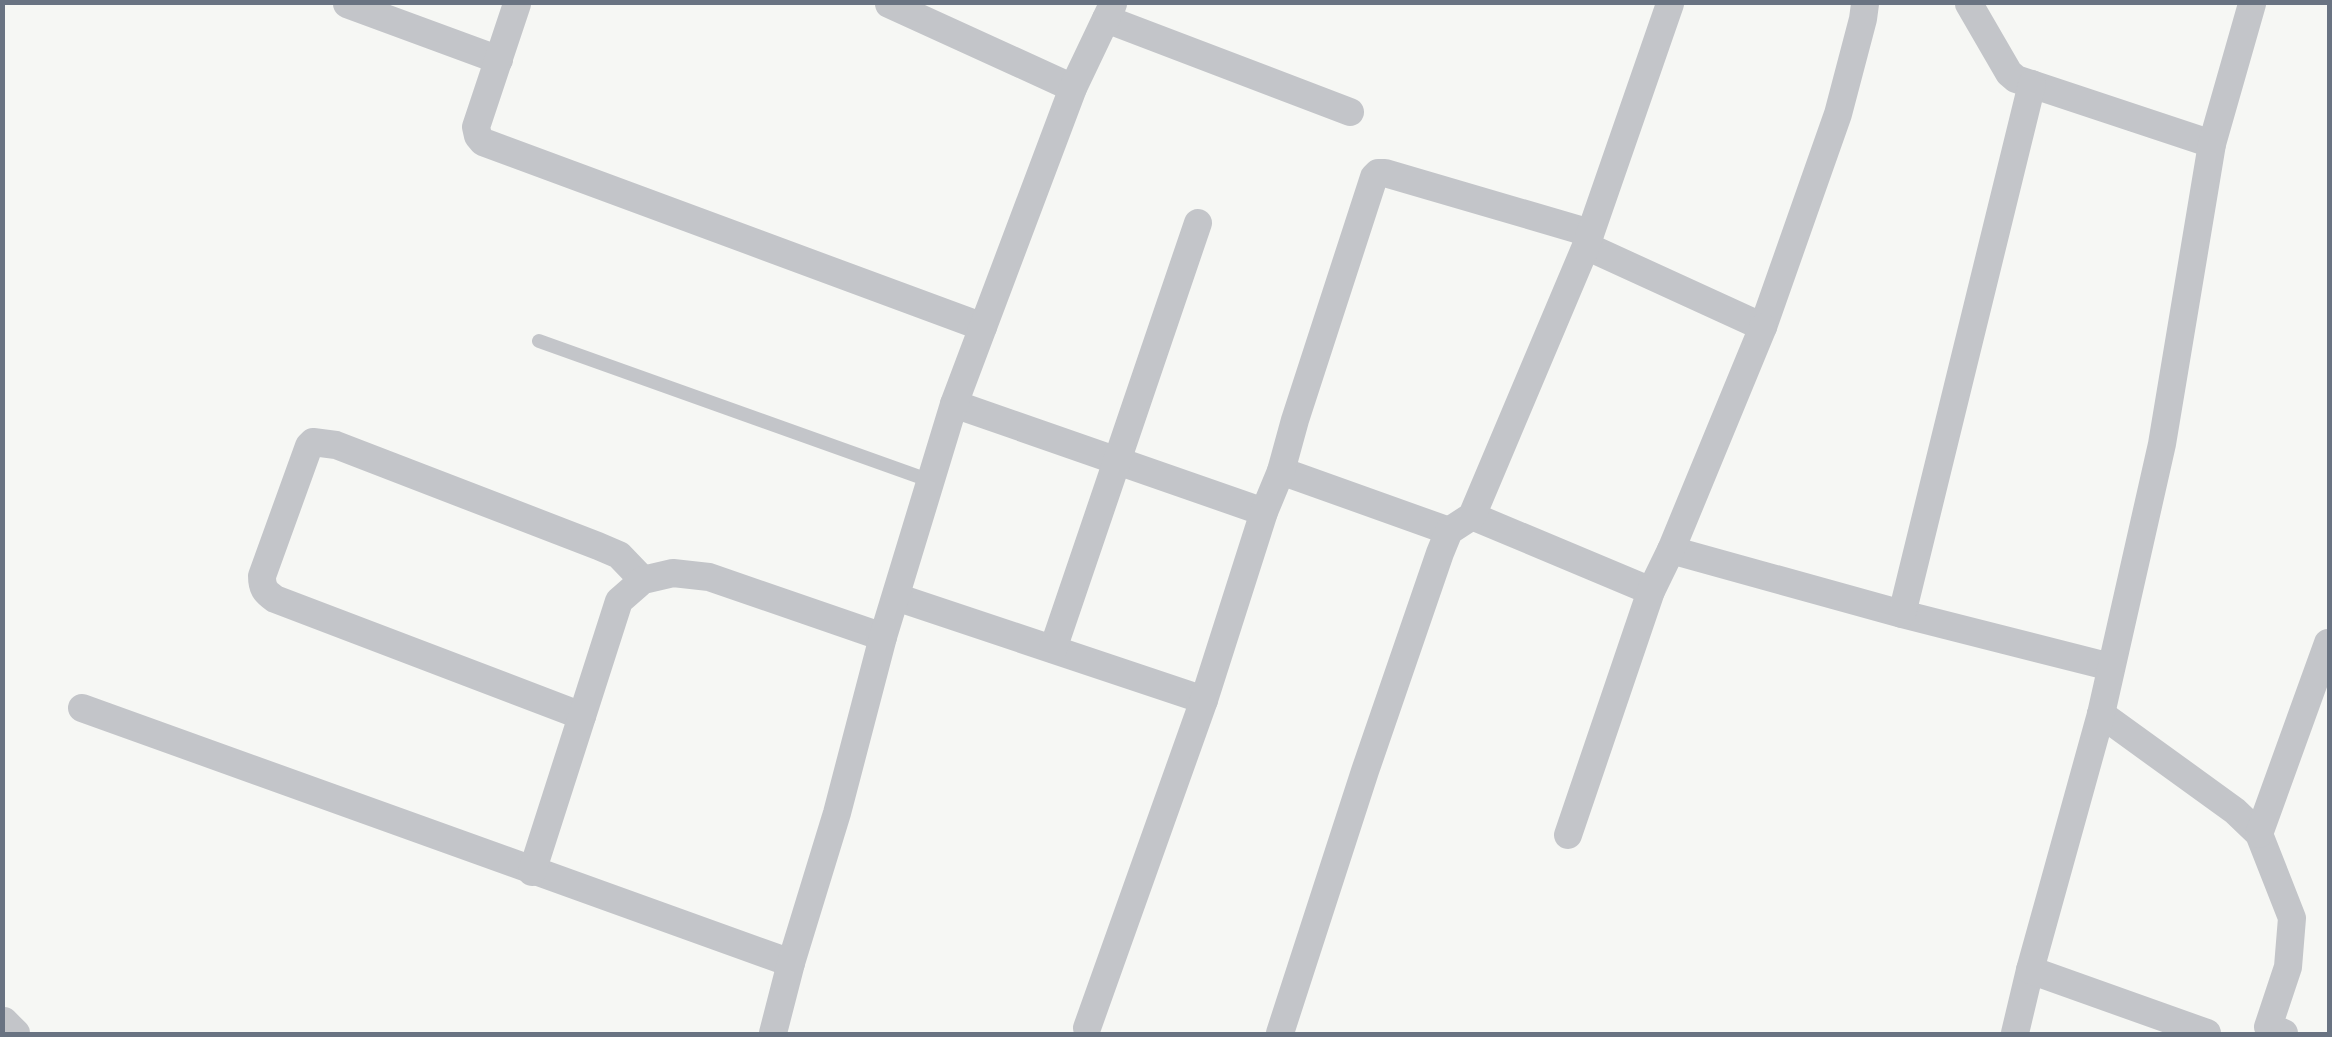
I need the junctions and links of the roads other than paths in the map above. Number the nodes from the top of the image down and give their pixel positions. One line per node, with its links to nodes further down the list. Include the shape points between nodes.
1 (348, 4): 9 (street)
2 (516, 4): 9 (street)
3 (889, 4): 11 (street)
4 (1670, 4): 15 (street)
5 (1865, 4): 17 (street, via 1838,114)
6 (1969, 4): 10 (street, via 2009,73)
7 (2252, 4): 13 (street)
8 (1110, 11): 11 (street); 12 (street)
9 (499, 60): 16 (street, via 476,127 483,142)
10 (2032, 84): 13 (street); 30 (street)
11 (1074, 88): 16 (street)
12 (1350, 112)
13 (2212, 144): 34 (street, via 2162,444)
14 (1198, 223): 20 (street)
15 (1588, 240): 17 (street); 21 (street, via 1378,173 1371,185); 24 (street)
16 (983, 327): 19 (street)
17 (1763, 328): 26 (street)
18 (539, 341): 22 (lane)
19 (954, 404): 20 (street); 22 (street)
20 (1117, 461): 23 (street); 33 (street)
21 (1281, 471): 23 (street); 25 (street)
22 (931, 481): 29 (street)
23 (1264, 512): 35 (street)
24 (1472, 516): 25 (street); 28 (street)
25 (1449, 531): 49 (street, via 1362,780)
26 (1671, 550): 28 (street); 30 (street)
27 (643, 580): 31 (street, via 673,573 709,577); 38 (street, via 619,601); 38 (street, via 619,555 598,546 336,445 313,442 309,446 262,576 266,593)
28 (1651, 591): 39 (street)
29 (896, 597): 31 (street); 33 (street)
30 (1902, 614): 34 (street)
31 (883, 637): 42 (street, via 837,813)
32 (2328, 643): 40 (street)
33 (1053, 649): 35 (street)
34 (2111, 667): 37 (street)
35 (1204, 700): 45 (street)
36 (82, 708): 41 (street)
37 (2101, 714): 40 (street, via 2235,811); 43 (street)
38 (582, 716): 41 (street)
39 (1568, 834)
40 (2260, 834): 46 (street, via 2292,918 2288,967)
41 (532, 872): 42 (street)
42 (791, 963): 48 (street)
43 (2030, 970): 50 (street); 51 (street)
44 (4, 1021): 47 (street)
45 (1087, 1028)
46 (2269, 1031)
47 (16, 1033)
48 (773, 1033)
49 (1280, 1033)
50 (2015, 1033)
51 (2207, 1033)

